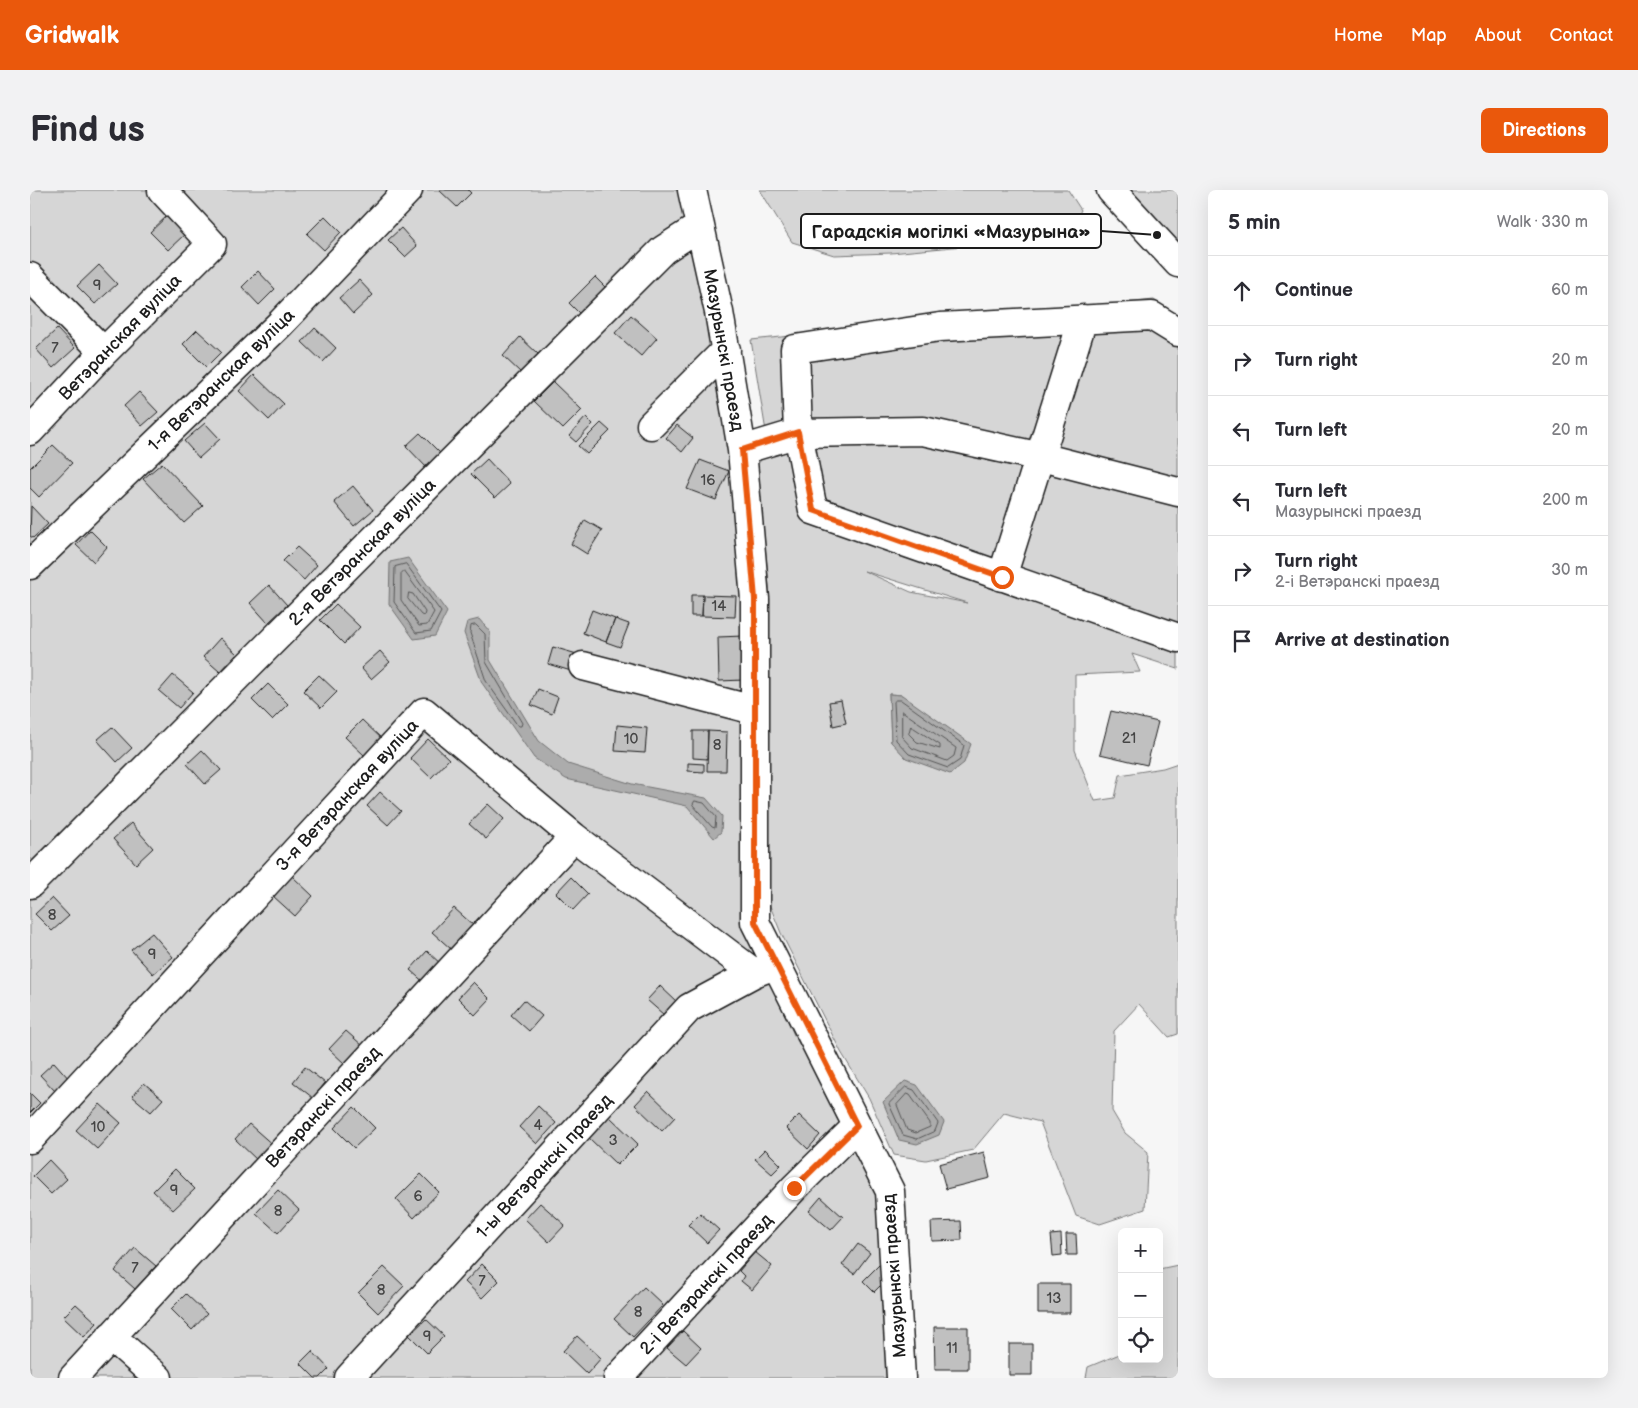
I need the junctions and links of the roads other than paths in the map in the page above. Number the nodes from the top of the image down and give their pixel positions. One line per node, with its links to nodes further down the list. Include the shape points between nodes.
1 (162, 190): 11 (street, Ветэранская вуліца, via 212,244)
2 (408, 190): 18 (street, 1-я Ветэранская вуліца, via 280,324)
3 (692, 190): 5 (street, Мазурынскі праезд)
4 (1111, 190): 6 (street)
5 (700, 226): 10 (street, Мазурынскі праезд); 24 (street, 2-я Ветэранская вуліца, via 663,250)
6 (1178, 263)
7 (30, 276): 11 (street)
8 (1083, 319): 9 (street, via 1152,316); 14 (street, via 940,327 795,350); 16 (street)
9 (1178, 332)
10 (726, 350): 12 (street); 15 (street, Мазурынскі праезд)
11 (104, 352): 13 (street, Ветэранская вуліца)
12 (651, 425)
13 (30, 431)
14 (798, 432): 15 (street); 16 (street, via 923,431); 19 (street, via 813,510)
15 (742, 450): 22 (street, Мазурынскі праезд, via 755,599)
16 (1041, 457): 17 (street); 19 (street)
17 (1178, 492)
18 (30, 565)
19 (1002, 577): 20 (street)
20 (1178, 638)
21 (583, 666): 22 (street)
22 (754, 710): 25 (street, Мазурынскі праезд, via 755,922)
23 (574, 836): 25 (street, 3-я Ветэранская вуліца); 27 (street, 3-я Ветэранская вуліца, via 424,712); 28 (street, Ветэранскі праезд)
24 (30, 884)
25 (764, 969): 26 (street, Мазурынскі праезд); 32 (street, 1-ы Ветэранскі праезд, via 689,1008)
26 (857, 1126): 29 (street, Мазурынскі праезд, via 890,1191); 33 (street, 2-і Ветэранскі праезд, via 794,1188)
27 (30, 1139)
28 (111, 1336): 30 (street, Ветэранскі праезд); 31 (street)
29 (894, 1373)
30 (72, 1378)
31 (158, 1378)
32 (349, 1378)
33 (618, 1378)

